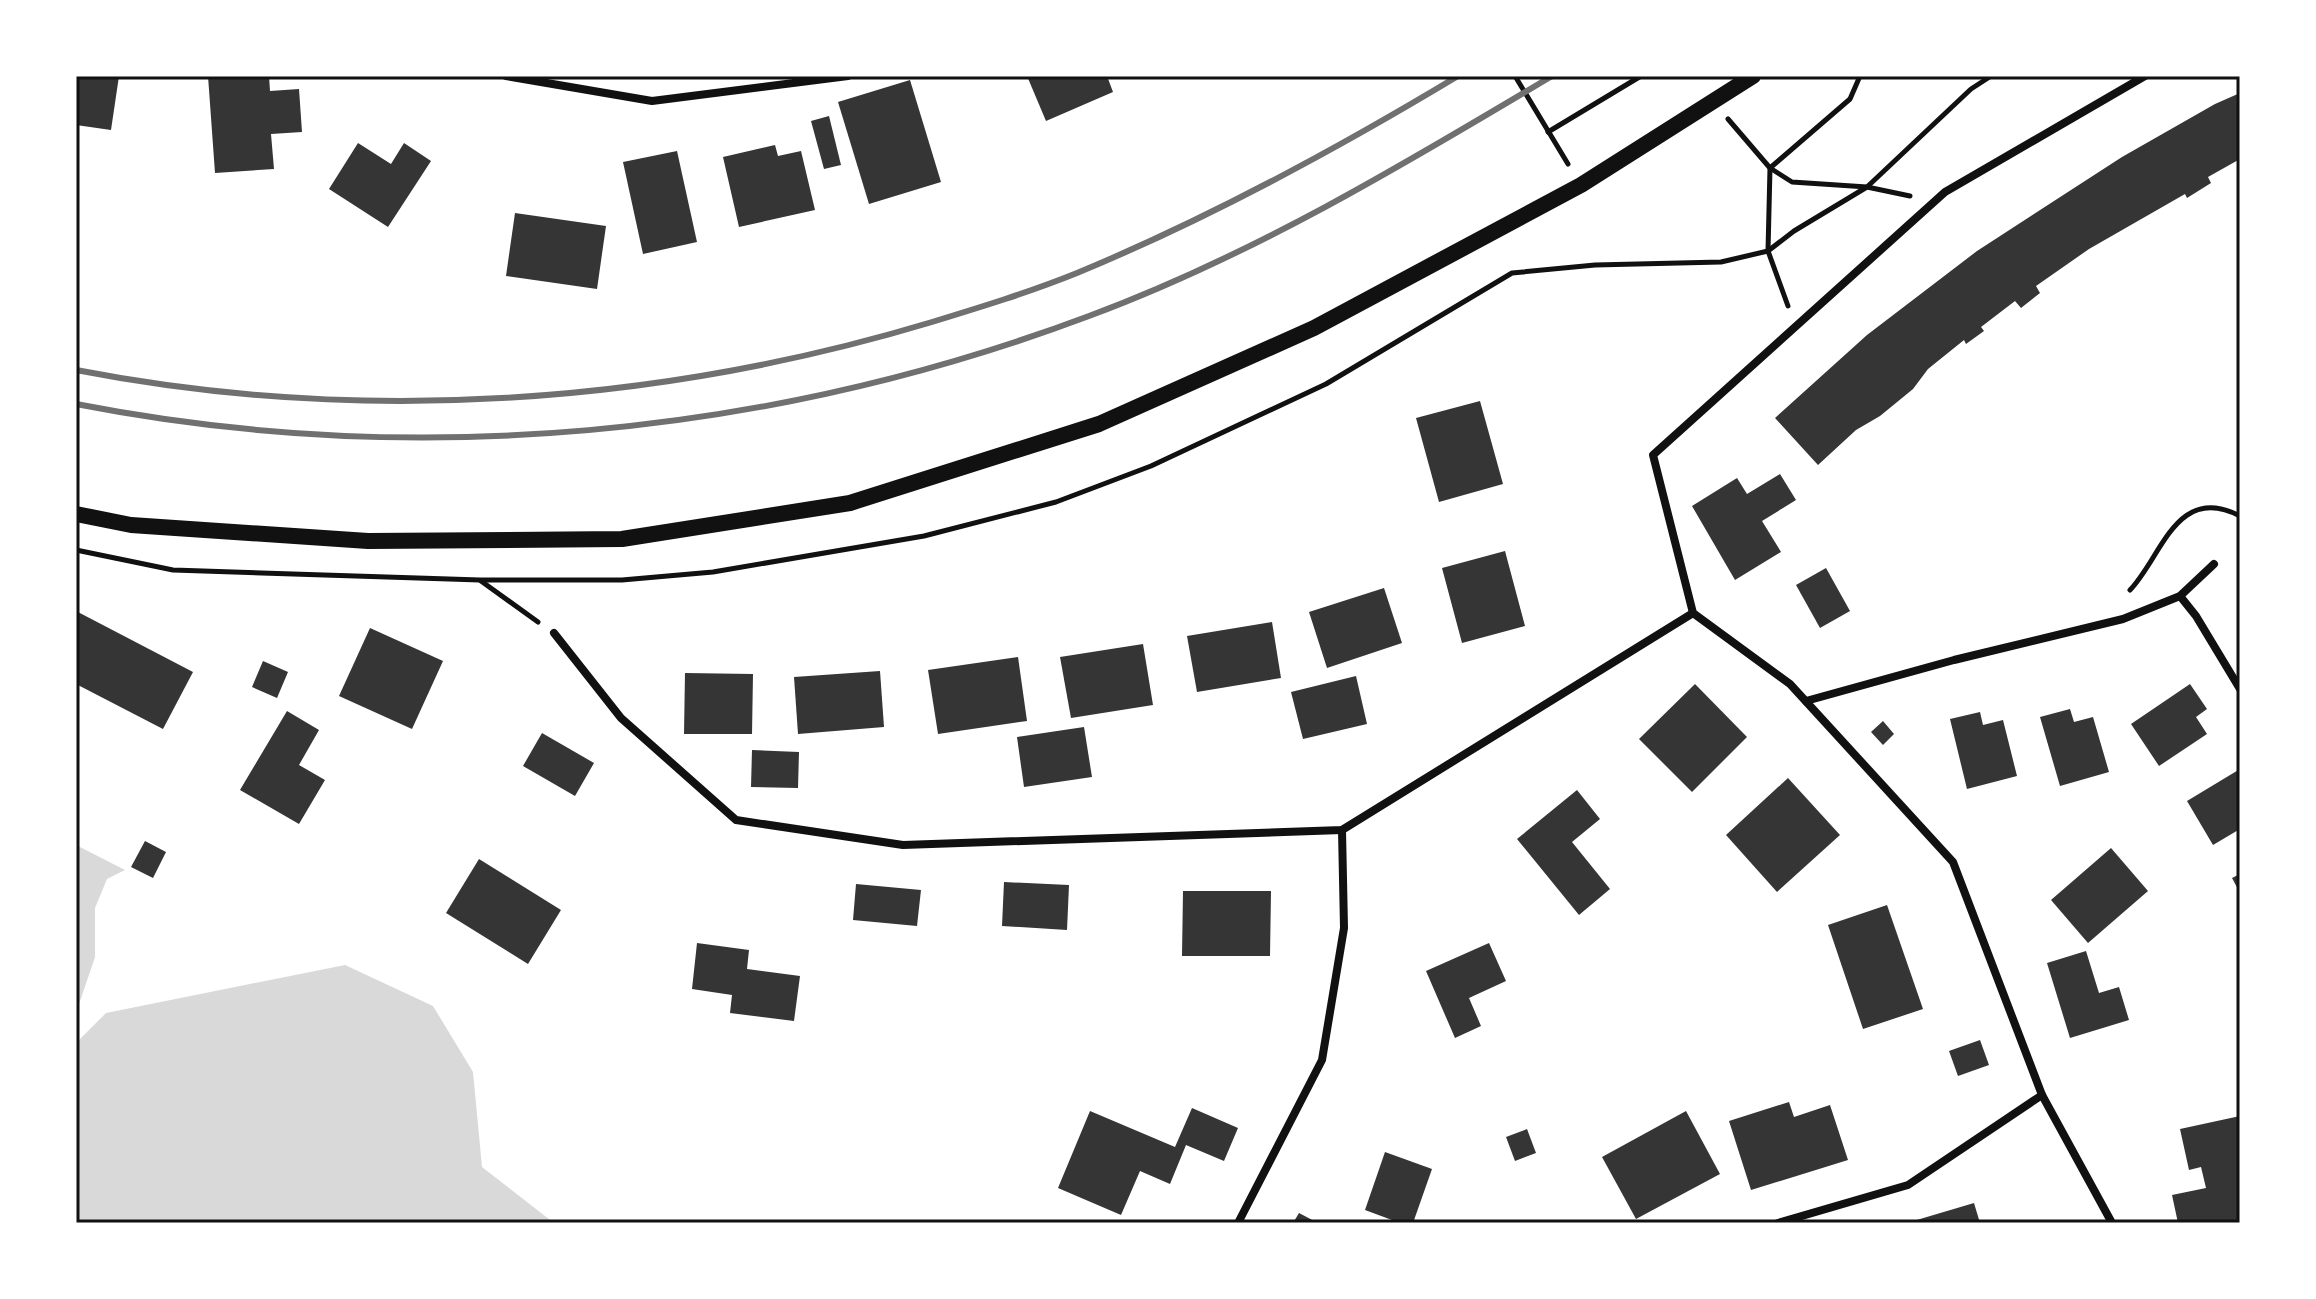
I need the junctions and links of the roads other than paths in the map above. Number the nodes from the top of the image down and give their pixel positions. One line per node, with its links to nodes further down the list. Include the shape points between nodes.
1 (506, 76): 2 (street, via 652,101)
2 (848, 76)
3 (1753, 76): 5 (main road, via 1581,185 1314,328 1099,424 850,503 622,539 368,541 131,525)
4 (2145, 76): 8 (street, via 1945,192 1653,455)
5 (76, 514)
6 (2214, 564): 7 (street)
7 (2180, 596): 10 (street); 11 (street, via 2123,619)
8 (1693, 613): 11 (street); 12 (street)
9 (554, 633): 12 (street, via 621,718 736,820 903,845)
10 (2240, 689)
11 (1806, 701): 13 (street, via 1953,862)
12 (1342, 830): 14 (street, via 1344,928 1322,1060)
13 (2042, 1095): 15 (street, via 1908,1185); 16 (street)
14 (1238, 1223)
15 (1778, 1223)
16 (2112, 1223)

